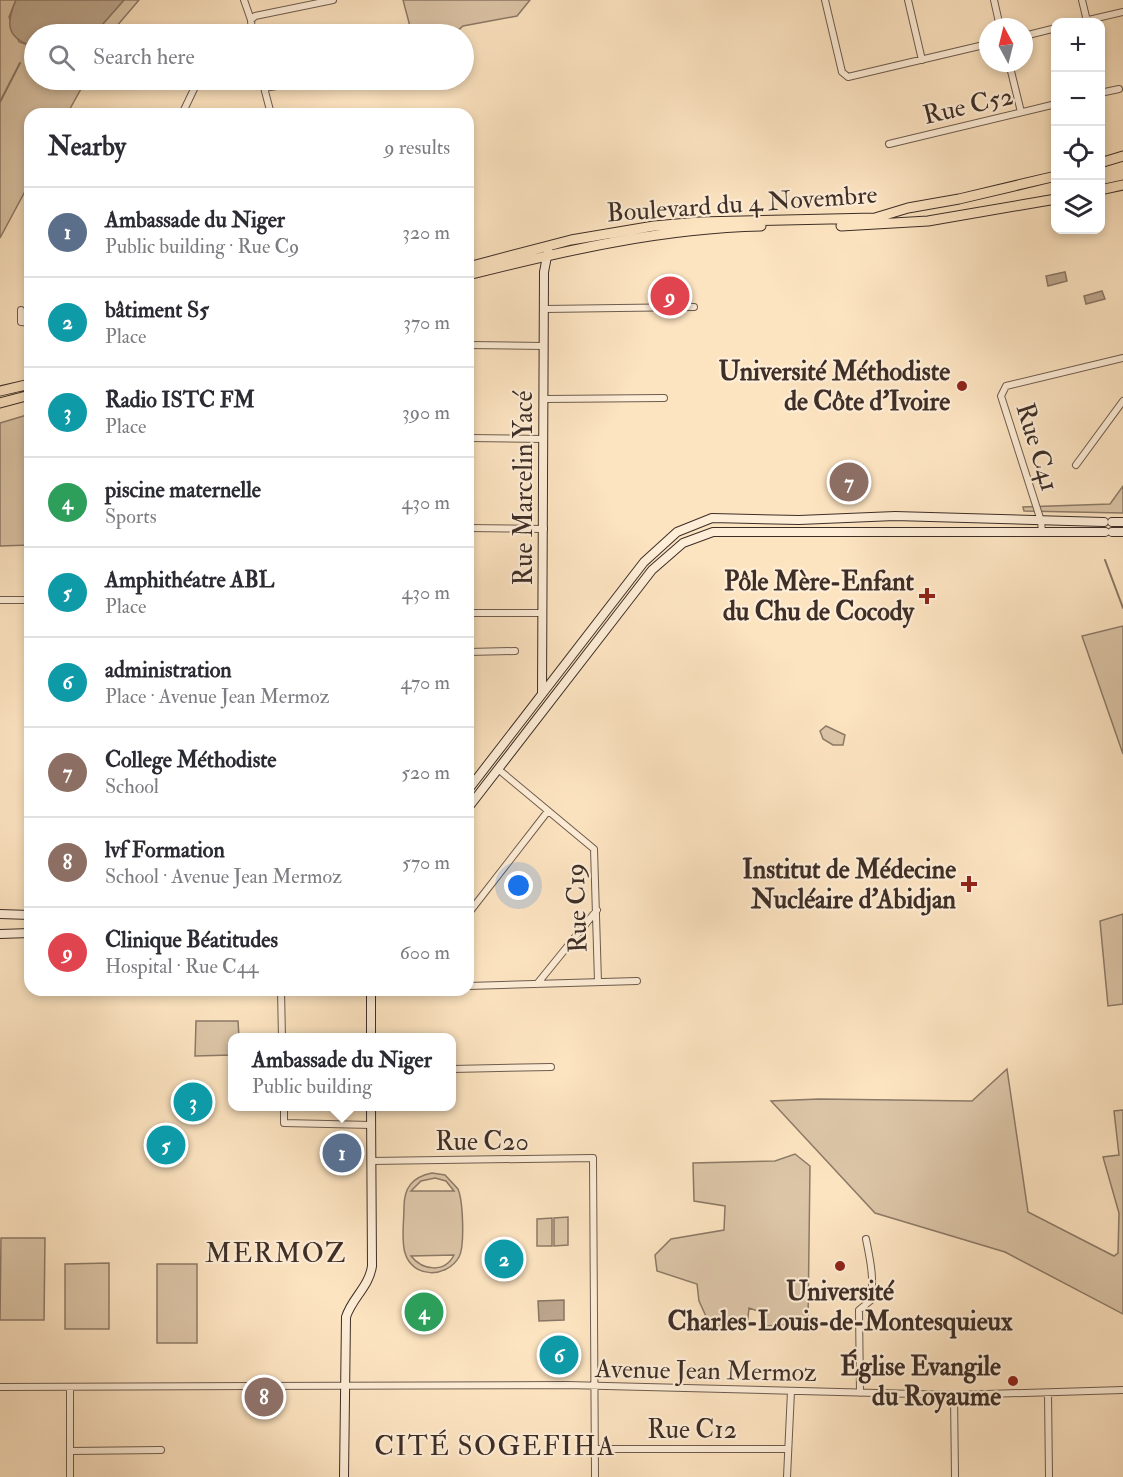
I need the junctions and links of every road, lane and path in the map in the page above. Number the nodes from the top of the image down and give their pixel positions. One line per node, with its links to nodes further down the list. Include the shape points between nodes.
1 (244, 0): 11 (street)
2 (333, 0): 11 (street)
3 (825, 0): 16 (street, via 844,75)
4 (908, 0): 16 (street)
5 (994, 0): 8 (street)
6 (1082, 0): 9 (street)
7 (1123, 12): 10 (street)
8 (998, 18)
9 (1083, 18)
10 (1099, 18)
11 (251, 20): 12 (street)
12 (251, 24)
13 (1051, 29): 14 (street)
14 (1033, 34)
15 (979, 46): 16 (street)
16 (922, 60)
17 (1011, 72): 25 (street)
18 (1119, 88): 21 (street)
19 (194, 90): 23 (street)
20 (265, 90): 24 (street)
21 (1105, 92)
22 (1051, 105): 25 (street, Rue C52)
23 (185, 108)
24 (269, 108)
25 (1021, 112): 26 (street, Rue C52)
26 (889, 144)
27 (1123, 156): 28 (main road)
28 (1105, 162)
29 (1051, 177): 33 (main road, Boulevard du 4 Novembre, via 875,218 699,222 591,235)
30 (1123, 184): 31 (main road)
31 (1105, 189)
32 (1051, 201): 33 (main road, Boulevard du 4 Novembre, via 928,221 720,229)
33 (548, 250): 34 (main road, Boulevard du 4 Novembre); 36 (street, Rue Marcelin Yacé)
34 (536, 253): 35 (main road, Boulevard du 4 Novembre); 36 (street, Rue Marcelin Yacé); 37 (main road, Boulevard du 4 Novembre)
35 (474, 266)
36 (544, 272): 39 (street, Rue Marcelin Yacé)
37 (474, 273)
38 (694, 307): 39 (street)
39 (544, 309): 43 (street, Rue Marcelin Yacé)
40 (21, 310): 41 (street)
41 (24, 322)
42 (474, 345): 43 (street)
43 (544, 346): 49 (street, Rue Marcelin Yacé)
44 (1123, 358): 56 (street, Rue C41, via 1006,386 1003,391 1001,396)
45 (24, 385): 46 (main road)
46 (0, 391)
47 (24, 397): 51 (main road)
48 (664, 398): 49 (street)
49 (544, 399): 53 (street, Rue Marcelin Yacé)
50 (1123, 401): 54 (street)
51 (0, 403)
52 (474, 438): 53 (street)
53 (544, 439): 60 (street, Rue Marcelin Yacé)
54 (1076, 465)
55 (799, 520): 56 (street, via 895,516); 63 (street); 70 (street, via 712,518 677,532 644,562)
56 (1041, 521): 58 (street); 61 (street, Rue C41)
57 (1123, 522): 58 (street)
58 (1105, 527): 61 (street); 62 (street)
59 (474, 528): 60 (street)
60 (544, 529): 67 (street, Rue Marcelin Yacé)
61 (1042, 532): 63 (street)
62 (1123, 532)
63 (799, 534): 71 (street, via 712,532 683,543 652,570)
64 (0, 600): 65 (street)
65 (24, 600)
66 (474, 613): 67 (street)
67 (543, 613): 70 (street, Rue Marcelin Yacé)
68 (514, 651): 69 (street)
69 (474, 652)
70 (542, 693): 71 (street); 73 (street)
71 (551, 700): 72 (street)
72 (498, 769): 74 (street); 75 (street, Rue C19)
73 (474, 781)
74 (474, 800)
75 (548, 811): 76 (street); 77 (street, Rue C19, via 594,849)
76 (474, 906)
77 (597, 910): 83 (street, Rue C19); 84 (street)
78 (0, 914): 79 (street)
79 (24, 915)
80 (24, 933): 81 (street)
81 (0, 934)
82 (637, 981): 83 (street)
83 (598, 982): 84 (street)
84 (537, 984): 85 (street)
85 (474, 986)
86 (281, 996): 88 (street)
87 (371, 996): 89 (street)
88 (282, 1033)
89 (371, 1033)
90 (551, 1067): 91 (street)
91 (456, 1069)
92 (284, 1111): 94 (street, via 284,1123)
93 (371, 1111): 94 (street)
94 (371, 1125): 95 (street)
95 (371, 1161): 98 (street, via 372,1266 370,1278 349,1306 346,1317); 99 (street, Rue C20, via 594,1158)
96 (866, 1239): 103 (street, via 872,1295 859,1310)
97 (70, 1386): 98 (street, Avenue Jean Mermoz); 100 (street, Avenue Jean Mermoz); 108 (street)
98 (344, 1386): 99 (street, Avenue Jean Mermoz); 111 (street)
99 (596, 1386): 102 (street, Avenue Jean Mermoz); 106 (street)
100 (0, 1387)
101 (1123, 1390): 104 (street, Avenue Jean Mermoz)
102 (791, 1391): 103 (street, Avenue Jean Mermoz); 107 (street)
103 (860, 1393): 105 (street, Avenue Jean Mermoz)
104 (1048, 1393): 105 (street, Avenue Jean Mermoz); 115 (street)
105 (954, 1395): 114 (street)
106 (596, 1449): 107 (street, Rue C12); 112 (street)
107 (788, 1449): 113 (street)
108 (70, 1450): 109 (street); 110 (street)
109 (161, 1450)
110 (70, 1477)
111 (344, 1477)
112 (596, 1477)
113 (787, 1477)
114 (956, 1477)
115 (1049, 1477)

